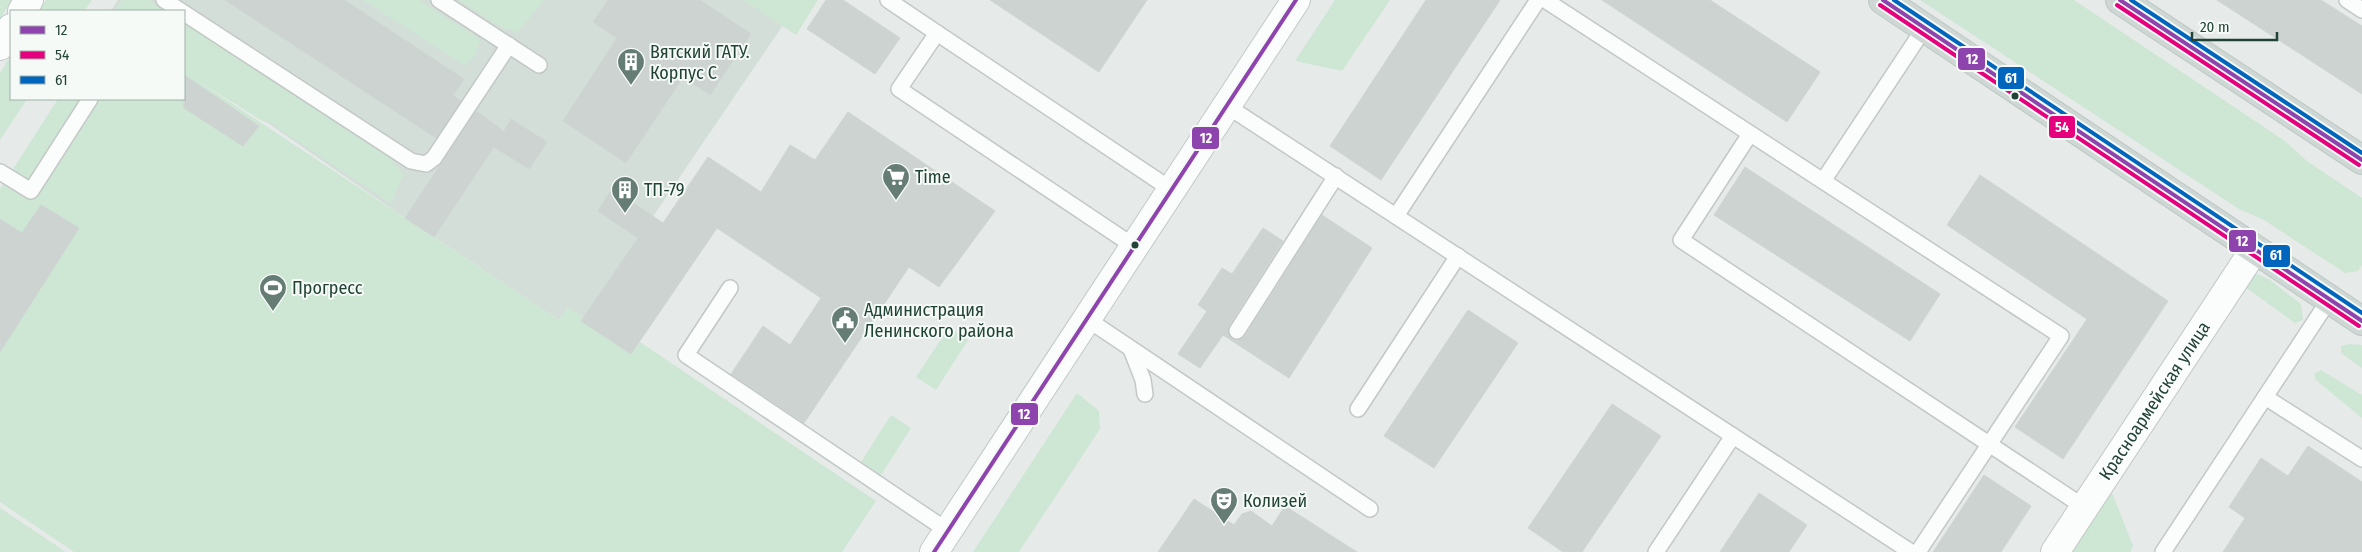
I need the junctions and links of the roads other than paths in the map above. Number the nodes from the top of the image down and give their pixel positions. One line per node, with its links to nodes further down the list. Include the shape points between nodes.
1 (164, 0): 10 (lane)
2 (439, 0): 16 (lane)
3 (888, 0): 15 (lane)
4 (1296, 0): 20 (main road)
5 (1538, 0): 27 (lane)
6 (1545, 0): 21 (lane)
7 (1883, 0): 13 (main road)
8 (2120, 0): 22 (main road)
9 (2347, 0): 11 (lane)
10 (180, 10)
11 (2362, 10)
12 (185, 13): 16 (lane, via 411,161 426,164 434,158)
13 (1925, 27): 25 (lane); 29 (main road)
14 (10, 30): 17 (main road)
15 (937, 33): 26 (lane); 28 (lane, via 899,89)
16 (509, 45): 18 (lane)
17 (0, 46)
18 (539, 65)
19 (89, 100): 23 (lane, via 31,191)
20 (1227, 106): 24 (lane); 26 (main road)
21 (1750, 134): 25 (lane); 41 (lane, via 1681,240)
22 (2362, 160)
23 (0, 172)
24 (1336, 176): 27 (lane); 35 (lane)
25 (1824, 182): 41 (lane, via 2061,336)
26 (1172, 190): 28 (main road)
27 (1396, 216): 30 (lane)
28 (1134, 247): 33 (main road)
29 (2254, 250): 32 (main road); 43 (main road, Красноармейская улица)
30 (1458, 256): 39 (lane); 40 (lane)
31 (730, 288): 45 (lane, via 686,355)
32 (2329, 300): 34 (main road); 38 (lane)
33 (1087, 319): 36 (lane); 45 (main road)
34 (2362, 321)
35 (1237, 332)
36 (1131, 349): 37 (lane); 44 (lane)
37 (1145, 394)
38 (2265, 397): 42 (lane); 50 (lane)
39 (1358, 409)
40 (1733, 436): 46 (lane); 47 (lane)
41 (1990, 445): 43 (lane); 48 (lane)
42 (2362, 459)
43 (2084, 507): 49 (main road, Красноармейская улица)
44 (1370, 509)
45 (941, 541)
46 (1656, 552)
47 (1912, 552)
48 (1918, 552)
49 (2055, 552)
50 (2163, 552)

